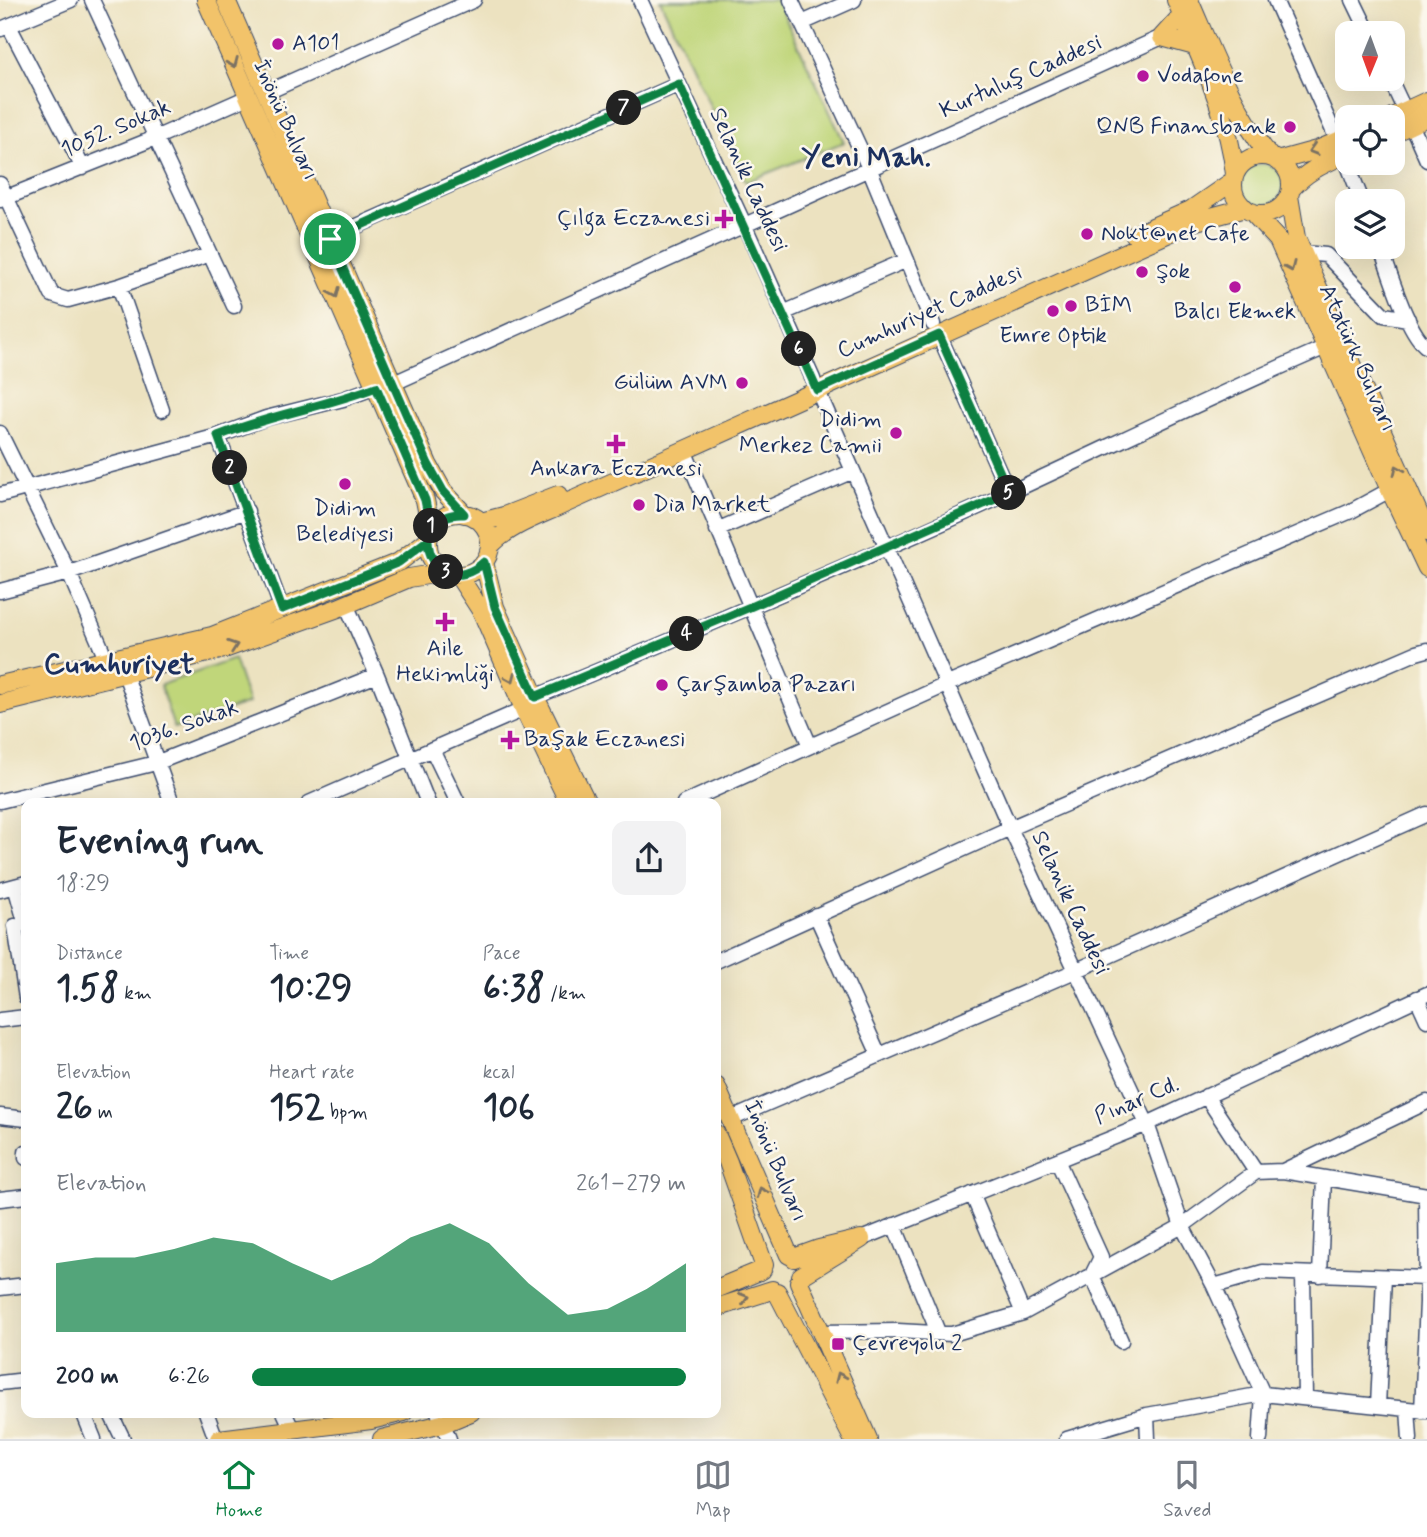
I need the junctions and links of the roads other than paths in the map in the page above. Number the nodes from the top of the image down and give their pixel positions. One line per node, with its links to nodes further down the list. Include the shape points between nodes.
1 (71, 0): 14 (street)
2 (92, 0): 23 (street)
3 (206, 0): 19 (main road, İnönü Bulvarı, one-way to 19)
4 (226, 0): 19 (main road, İnönü Bulvarı)
5 (474, 0): 19 (street, 1052. Sokak)
6 (640, 0): 17 (street, Selanik Caddesi)
7 (791, 0): 13 (street)
8 (854, 0): 13 (street)
9 (1275, 0): 22 (street)
10 (1353, 0): 12 (street)
11 (1182, 5): 15 (main road); 16 (main road); 26 (main road, via 1248,129)
12 (1363, 21)
13 (802, 23): 29 (street)
14 (5, 28): 28 (street)
15 (1162, 37): 16 (main road); 29 (street, Kurtuluş Caddesi)
16 (1195, 46): 30 (main road, via 1225,119)
17 (679, 84): 34 (street, Selanik Caddesi); 35 (street)
18 (1396, 91): 21 (street)
19 (257, 95): 23 (street, 1052. Sokak); 35 (main road, İnönü Bulvarı); 49 (main road, İnönü Bulvarı, one-way to 49)
20 (1427, 101): 21 (main road)
21 (1409, 117): 27 (street)
22 (1335, 128)
23 (155, 138): 28 (street, 1052. Sokak); 37 (street)
24 (1335, 149): 26 (main road, one-way to 26)
25 (1335, 154): 31 (main road, via 1301,177)
26 (1273, 159): 30 (main road, via 1245,161); 31 (main road, via 1288,173)
27 (1427, 160)
28 (83, 168): 32 (street, 1052. Sokak)
29 (870, 170): 34 (street, Kurtuluş Caddesi); 39 (street)
30 (1234, 178): 33 (main road, via 1236,196); 44 (main road, Cumhuriyet Caddesi, via 1191,210)
31 (1290, 192): 33 (main road, via 1273,211); 36 (main road, Atatürk Bulvarı, via 1293,225)
32 (2, 194): 40 (street, via 52,295 68,300)
33 (1249, 210): 44 (main road, Cumhuriyet Caddesi, via 1196,221); 45 (main road, Atatürk Bulvarı, one-way to 45, via 1278,240)
34 (744, 225): 42 (street, Selanik Caddesi); 47 (street, Kurtuluş Caddesi)
35 (330, 239): 47 (main road, İnönü Bulvarı)
36 (1303, 253): 43 (street, via 1325,255 1384,315); 45 (main road, Atatürk Bulvarı)
37 (210, 254): 40 (street); 41 (street)
38 (1385, 259): 43 (street)
39 (907, 260): 42 (street); 44 (street)
40 (119, 286): 50 (street)
41 (234, 306)
42 (783, 313): 48 (street, Selanik Caddesi)
43 (1408, 319): 46 (street)
44 (936, 329): 48 (main road, Cumhuriyet Caddesi); 57 (street)
45 (1333, 344): 56 (main road, Atatürk Bulvarı); 57 (street); 63 (main road, Atatürk Bulvarı, one-way to 45)
46 (1427, 347)
47 (394, 383): 60 (main road, İnönü Bulvarı, via 428,464 443,491)
48 (815, 384): 53 (main road, Cumhuriyet Caddesi); 54 (street, Selanik Caddesi); 61 (main road, Cumhuriyet Caddesi, via 554,496)
49 (376, 387): 52 (street); 64 (main road, İnönü Bulvarı, via 425,500)
50 (162, 410)
51 (0, 433): 55 (street)
52 (218, 436): 55 (street); 59 (street)
53 (684, 450): 62 (street); 66 (main road, Cumhuriyet Caddesi, via 510,530 498,537)
54 (853, 471): 62 (street); 65 (street, Selanik Caddesi)
55 (27, 488): 58 (street); 68 (street)
56 (1390, 490): 67 (main road, Atatürk Bulvarı); 78 (street, via 1351,511)
57 (1009, 493): 65 (street)
58 (0, 495)
59 (247, 511): 68 (street); 73 (street)
60 (464, 514): 61 (main road); 64 (main road, via 442,519)
61 (481, 522): 66 (main road, via 489,537)
62 (717, 530): 72 (street)
63 (1427, 532)
64 (430, 535): 69 (main road, via 432,559); 73 (main road, via 399,562)
65 (887, 547): 72 (street); 78 (street, Selanik Caddesi)
66 (487, 554): 69 (main road, via 467,574); 80 (main road, via 495,607)
67 (1427, 568)
68 (69, 573): 70 (street); 75 (street)
69 (452, 573): 71 (main road, via 408,578); 80 (main road, one-way to 80, via 482,612)
70 (0, 591)
71 (346, 604): 76 (main road, one-way to 71, via 224,649); 77 (street)
72 (750, 607): 80 (street); 82 (street)
73 (282, 609): 75 (main road, via 212,636)
74 (1427, 650): 95 (street)
75 (107, 661): 79 (main road)
76 (125, 674): 81 (main road); 85 (street)
77 (377, 675): 84 (street); 85 (street, 1036. Sokak)
78 (948, 684): 82 (street); 95 (street, Selanik Caddesi)
79 (0, 685)
80 (530, 703): 83 (street); 90 (main road); 91 (main road)
81 (0, 704)
82 (810, 746): 92 (street)
83 (432, 749): 84 (street); 89 (street)
84 (409, 759): 87 (street); 88 (street)
85 (156, 764): 86 (street); 93 (street, 1036. Sokak)
86 (170, 798)
87 (320, 798)
88 (426, 798)
89 (456, 798)
90 (567, 798)
91 (584, 798)
92 (695, 798)
93 (0, 801)
94 (1427, 814): 102 (street)
95 (1010, 828): 98 (street); 102 (street, Selanik Caddesi)
96 (21, 885): 97 (street); 99 (street)
97 (0, 890)
98 (816, 915): 101 (street); 107 (street)
99 (19, 925): 100 (street)
100 (21, 946)
101 (721, 959)
102 (1075, 971): 107 (street); 114 (street, Selanik Caddesi)
103 (1422, 996): 106 (street); 108 (street, Pınar Cd.)
104 (21, 1018): 105 (street)
105 (0, 1020)
106 (1427, 1020)
107 (879, 1055): 113 (street)
108 (1206, 1096): 114 (street, Pınar Cd.); 118 (street)
109 (721, 1097): 113 (main road, İnönü Bulvarı)
110 (1427, 1102): 117 (street)
111 (0, 1116): 112 (street)
112 (21, 1118)
113 (731, 1119): 127 (main road, İnönü Bulvarı, one-way to 113)
114 (1147, 1124): 116 (street, Pınar Cd.); 125 (street, Selanik Caddesi)
115 (721, 1146): 128 (main road, İnönü Bulvarı)
116 (1057, 1160): 120 (street, Pınar Cd.); 131 (street, via 1101,1257)
117 (1283, 1171): 118 (street); 119 (street)
118 (1255, 1172): 125 (street)
119 (1324, 1178): 121 (street); 130 (street)
120 (972, 1194): 124 (street, Pınar Cd.); 142 (street)
121 (1427, 1195): 133 (street)
122 (21, 1197): 123 (street)
123 (0, 1199)
124 (894, 1226): 126 (street, Pınar Cd.); 144 (street)
125 (1182, 1226): 131 (street); 136 (street, Selanik Caddesi)
126 (861, 1239): 127 (main road); 134 (main road)
127 (792, 1256): 128 (main road, via 772,1256); 134 (main road, via 799,1263)
128 (763, 1267): 137 (main road); 139 (main road, via 764,1282)
129 (1303, 1274): 130 (street); 136 (street, via 1263,1272); 149 (street)
130 (1320, 1275): 132 (street)
131 (1092, 1276): 142 (street); 145 (street)
132 (1384, 1277): 133 (street); 150 (street)
133 (1426, 1278): 140 (street)
134 (800, 1279): 139 (main road, via 790,1291); 143 (main road)
135 (21, 1286): 138 (street)
136 (1214, 1286): 148 (street, Selanik Caddesi)
137 (721, 1287)
138 (0, 1288)
139 (774, 1291): 141 (main road, one-way to 139); 164 (main road)
140 (1427, 1302): 151 (street)
141 (721, 1307)
142 (1023, 1314): 144 (street, via 952,1334)
143 (820, 1332): 144 (street); 165 (main road, one-way to 143)
144 (938, 1332)
145 (1121, 1342)
146 (21, 1381): 147 (street)
147 (0, 1383)
148 (1263, 1394): 149 (street); 152 (street); 168 (street, Selanik Caddesi)
149 (1305, 1398): 150 (street)
150 (1378, 1406): 151 (street)
151 (1419, 1410): 169 (street)
152 (1147, 1415): 166 (street); 167 (street)
153 (85, 1418): 160 (street)
154 (113, 1418): 161 (street)
155 (208, 1418): 162 (street)
156 (287, 1418): 159 (street)
157 (357, 1418): 159 (main road)
158 (443, 1425): 163 (main road)
159 (292, 1429): 162 (main road)
160 (94, 1439)
161 (123, 1439)
162 (217, 1439)
163 (382, 1439)
164 (853, 1439)
165 (868, 1439)
166 (1066, 1439)
167 (1148, 1439)
168 (1260, 1439)
169 (1410, 1439)

